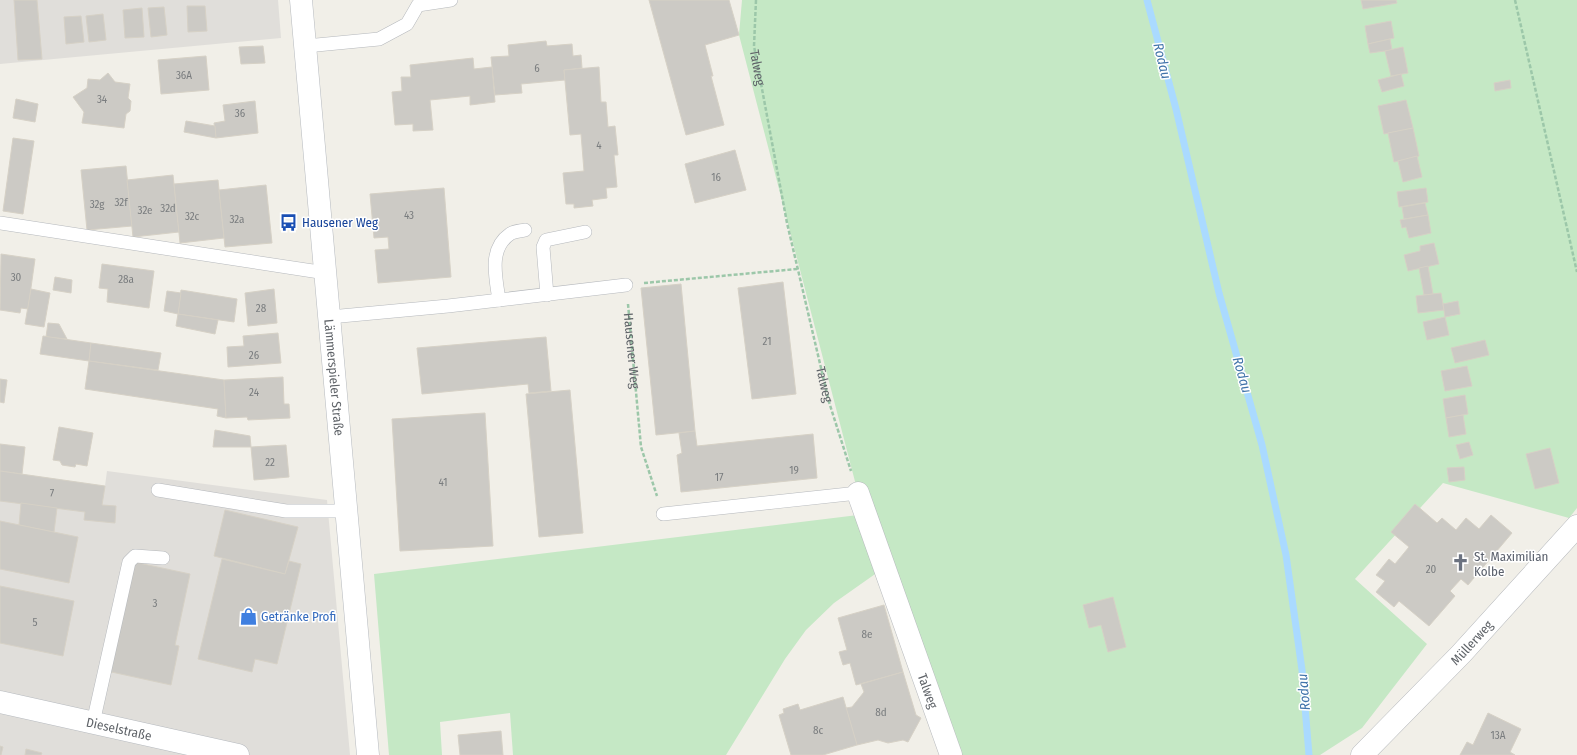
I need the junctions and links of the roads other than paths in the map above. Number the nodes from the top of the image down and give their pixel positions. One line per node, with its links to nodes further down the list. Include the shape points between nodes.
1 (301, 0): 3 (street, Lämmerspieler Straße)
2 (451, 0): 3 (lane, via 418,5 407,24 379,39)
3 (306, 46): 7 (street, Lämmerspieler Straße)
4 (0, 223): 7 (lane)
5 (525, 230): 10 (lane, via 511,233 498,246 495,262)
6 (585, 232): 9 (lane, via 546,240 543,247)
7 (326, 273): 11 (street, Lämmerspieler Straße)
8 (626, 285): 9 (lane)
9 (547, 295): 10 (lane)
10 (499, 300): 11 (lane)
11 (330, 318): 14 (street, Lämmerspieler Straße)
12 (158, 490): 14 (lane, via 286,511)
13 (858, 493): 15 (lane); 22 (street, Talweg)
14 (347, 511): 21 (street, Lämmerspieler Straße)
15 (663, 514)
16 (1577, 526): 23 (street, Müllerweg, via 1461,654)
17 (163, 558): 19 (lane, via 135,556 129,562)
18 (0, 702): 19 (street, Dieselstraße)
19 (93, 723): 20 (street, Dieselstraße)
20 (238, 755)
21 (368, 755)
22 (951, 755)
23 (1362, 755)

